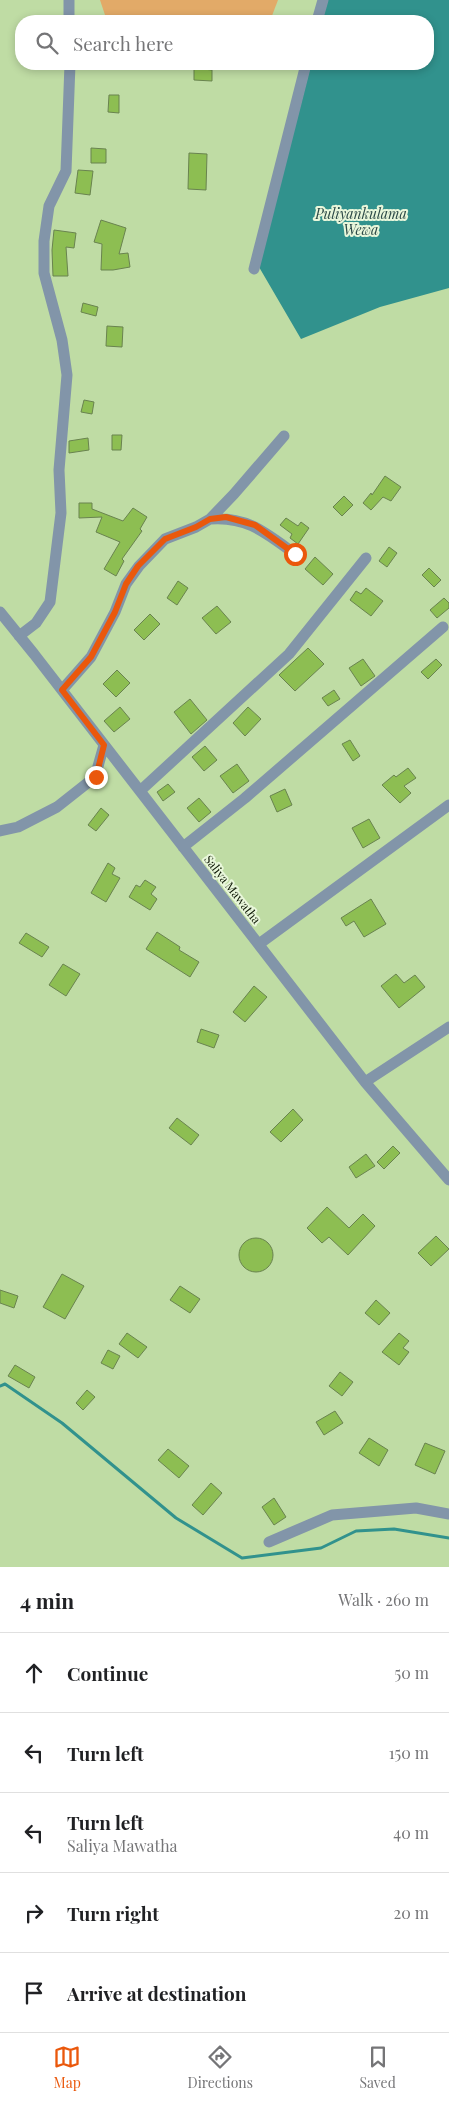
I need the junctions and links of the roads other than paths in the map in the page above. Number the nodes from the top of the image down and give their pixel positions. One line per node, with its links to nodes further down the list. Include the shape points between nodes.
1 (69, 0): 3 (street)
2 (323, 0): 4 (street)
3 (69, 15)
4 (319, 15)
5 (70, 70): 14 (street, via 66,171 49,206 44,241 44,274 62,340 67,374 59,470 61,513 50,602 36,623)
6 (304, 70): 7 (street)
7 (254, 269)
8 (284, 436): 9 (street)
9 (210, 519): 10 (street, via 226,517 255,525); 15 (street, via 165,539 138,566 91,657)
10 (295, 554)
11 (366, 558): 17 (street, via 290,654)
12 (0, 612): 14 (street, Saliya Mawatha)
13 (443, 627): 20 (street, via 245,798)
14 (19, 636): 15 (street, Saliya Mawatha)
15 (62, 690): 16 (street, Saliya Mawatha)
16 (104, 745): 17 (street, Saliya Mawatha); 19 (street, via 96,777 57,807 18,827)
17 (140, 791): 20 (street, Saliya Mawatha)
18 (449, 805): 21 (street)
19 (0, 831)
20 (183, 847): 21 (street, Saliya Mawatha)
21 (258, 944): 23 (street, Saliya Mawatha)
22 (449, 1027): 23 (street)
23 (365, 1082): 24 (street, Saliya Mawatha)
24 (449, 1180)
25 (449, 1514): 26 (street, via 416,1508 332,1514)
26 (269, 1542)

